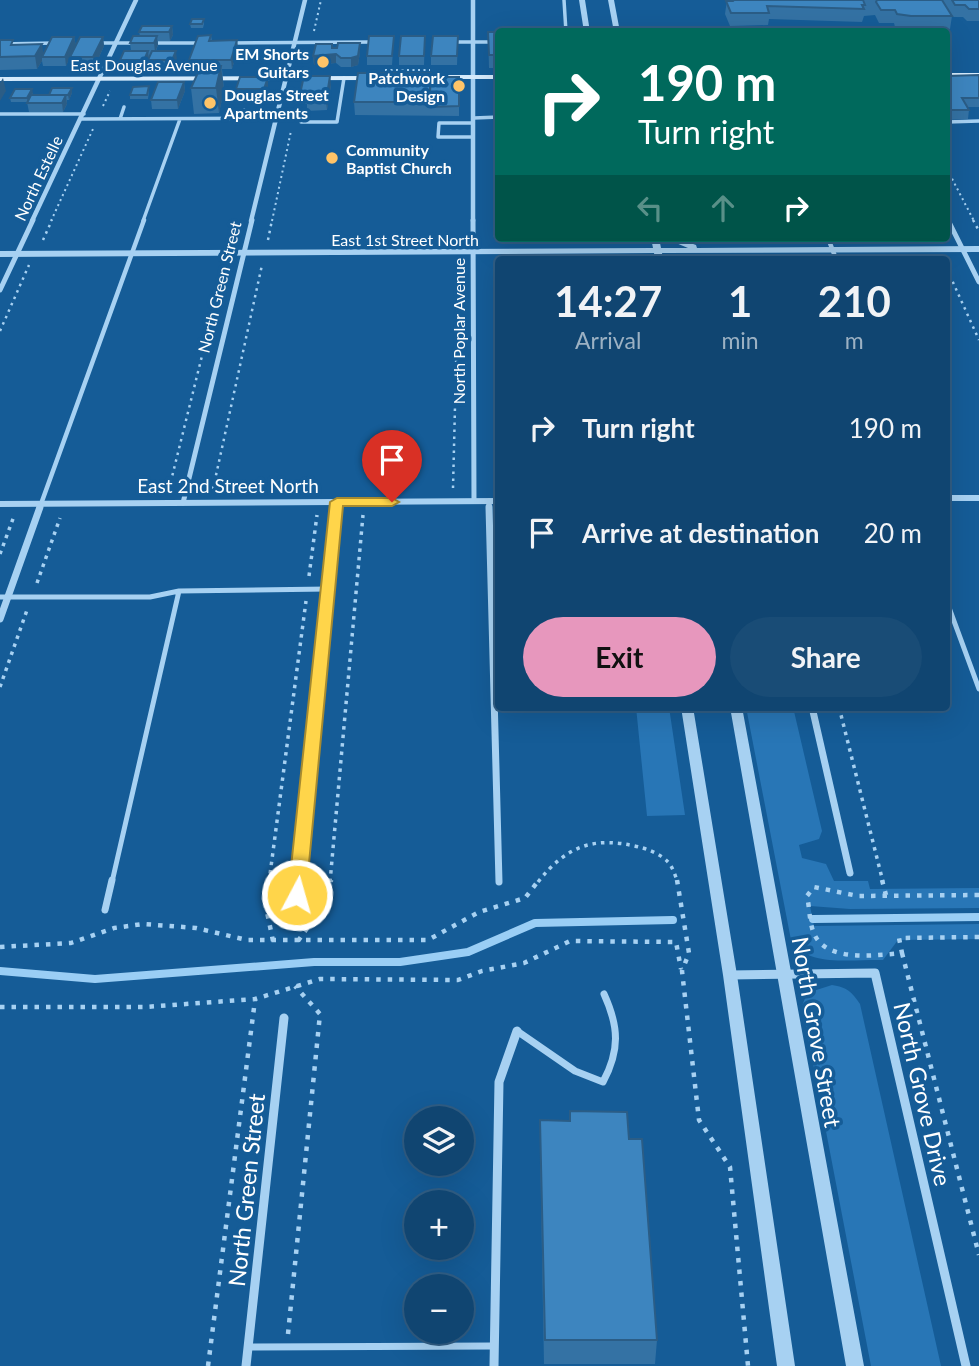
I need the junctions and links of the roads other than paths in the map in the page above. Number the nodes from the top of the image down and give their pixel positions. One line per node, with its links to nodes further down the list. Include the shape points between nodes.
1 (136, 0): 16 (street, North Estelle)
2 (305, 0): 19 (street, North Green Street)
3 (473, 0): 12 (street, North Poplar Avenue)
4 (564, 0): 7 (lane)
5 (582, 0): 8 (street)
6 (611, 0): 9 (street)
7 (566, 28)
8 (586, 28)
9 (616, 28)
10 (376, 42): 19 (lane)
11 (441, 42): 12 (lane)
12 (474, 42): 13 (lane); 25 (street, North Poplar Avenue)
13 (495, 42)
14 (67, 43): 20 (lane)
15 (94, 43): 16 (lane)
16 (116, 43): 17 (lane); 27 (street, North Estelle)
17 (213, 43)
18 (227, 43): 19 (lane)
19 (295, 43): 28 (street, North Green Street)
20 (0, 44)
21 (383, 74): 29 (main road, East Douglas Avenue)
22 (437, 74): 25 (main road)
23 (950, 75): 24 (main road)
24 (979, 75)
25 (474, 77): 26 (main road); 41 (street, North Poplar Avenue)
26 (495, 77)
27 (101, 78): 28 (main road, East Douglas Avenue); 30 (main road, East Douglas Avenue); 35 (street, North Estelle)
28 (286, 78): 29 (main road, East Douglas Avenue); 33 (street, North Green Street)
29 (344, 78): 38 (lane, via 337,122 301,122)
30 (0, 79)
31 (124, 107): 39 (lane)
32 (237, 110): 33 (lane)
33 (278, 110): 37 (street, North Green Street); 38 (lane, via 303,110)
34 (0, 114): 35 (lane)
35 (83, 116): 39 (lane); 52 (street, North Estelle)
36 (495, 117): 41 (lane)
37 (276, 118): 38 (lane); 40 (lane); 54 (street, North Green Street)
38 (301, 118)
39 (120, 119): 40 (lane)
40 (180, 119): 53 (lane)
41 (473, 120): 44 (street, North Poplar Avenue); 44 (lane, via 439,123 438,137)
42 (979, 121): 43 (lane)
43 (950, 122)
44 (473, 137): 50 (street, North Poplar Avenue)
45 (950, 223): 48 (street)
46 (681, 242): 49 (street)
47 (979, 249): 48 (street, East 1st Street North)
48 (963, 250): 55 (street, East 1st Street North); 58 (street)
49 (710, 251): 55 (street, East 1st Street North); 57 (street, East 1st Street North)
50 (473, 252): 54 (street, East 1st Street North); 56 (street, East 1st Street North); 62 (street, North Poplar Avenue)
51 (0, 254): 52 (street, East 1st Street North)
52 (17, 254): 53 (street, East 1st Street North); 59 (street, North Estelle)
53 (131, 254): 54 (street, East 1st Street North); 67 (lane)
54 (244, 254): 65 (street, North Green Street)
55 (834, 255)
56 (618, 256): 57 (street, East 1st Street North)
57 (658, 256)
58 (979, 282)
59 (0, 290)
60 (950, 498): 61 (street)
61 (979, 498)
62 (474, 501): 63 (street, East 2nd Street North); 64 (street, East 2nd Street North)
63 (494, 501): 68 (street)
64 (337, 502): 65 (street, East 2nd Street North); 69 (street)
65 (183, 503): 67 (street, East 2nd Street North)
66 (0, 504): 67 (street, East 2nd Street North)
67 (41, 504): 71 (street)
68 (495, 577)
69 (328, 589): 70 (lane); 81 (street)
70 (179, 590): 71 (lane, via 150,597); 82 (lane)
71 (4, 597): 73 (street)
72 (950, 609): 74 (lane)
73 (0, 619)
74 (979, 690)
75 (497, 711): 80 (street)
76 (688, 711): 83 (street)
77 (737, 711): 84 (street, North Grove Street)
78 (814, 711): 79 (street)
79 (850, 873)
80 (499, 882)
81 (297, 895)
82 (105, 910)
83 (730, 975): 84 (street, North Grove Drive); 92 (street)
84 (784, 975): 93 (street, North Grove Street); 94 (street, North Grove Drive, via 876,973)
85 (604, 994): 87 (lane, via 618,1025 616,1058 603,1082 575,1071)
86 (284, 1017): 88 (street, North Green Street)
87 (517, 1031): 89 (street, via 499,1082)
88 (248, 1346): 89 (lane); 90 (street, North Green Street)
89 (494, 1346): 91 (street)
90 (246, 1366)
91 (494, 1366)
92 (786, 1366)
93 (855, 1366)
94 (966, 1366)

